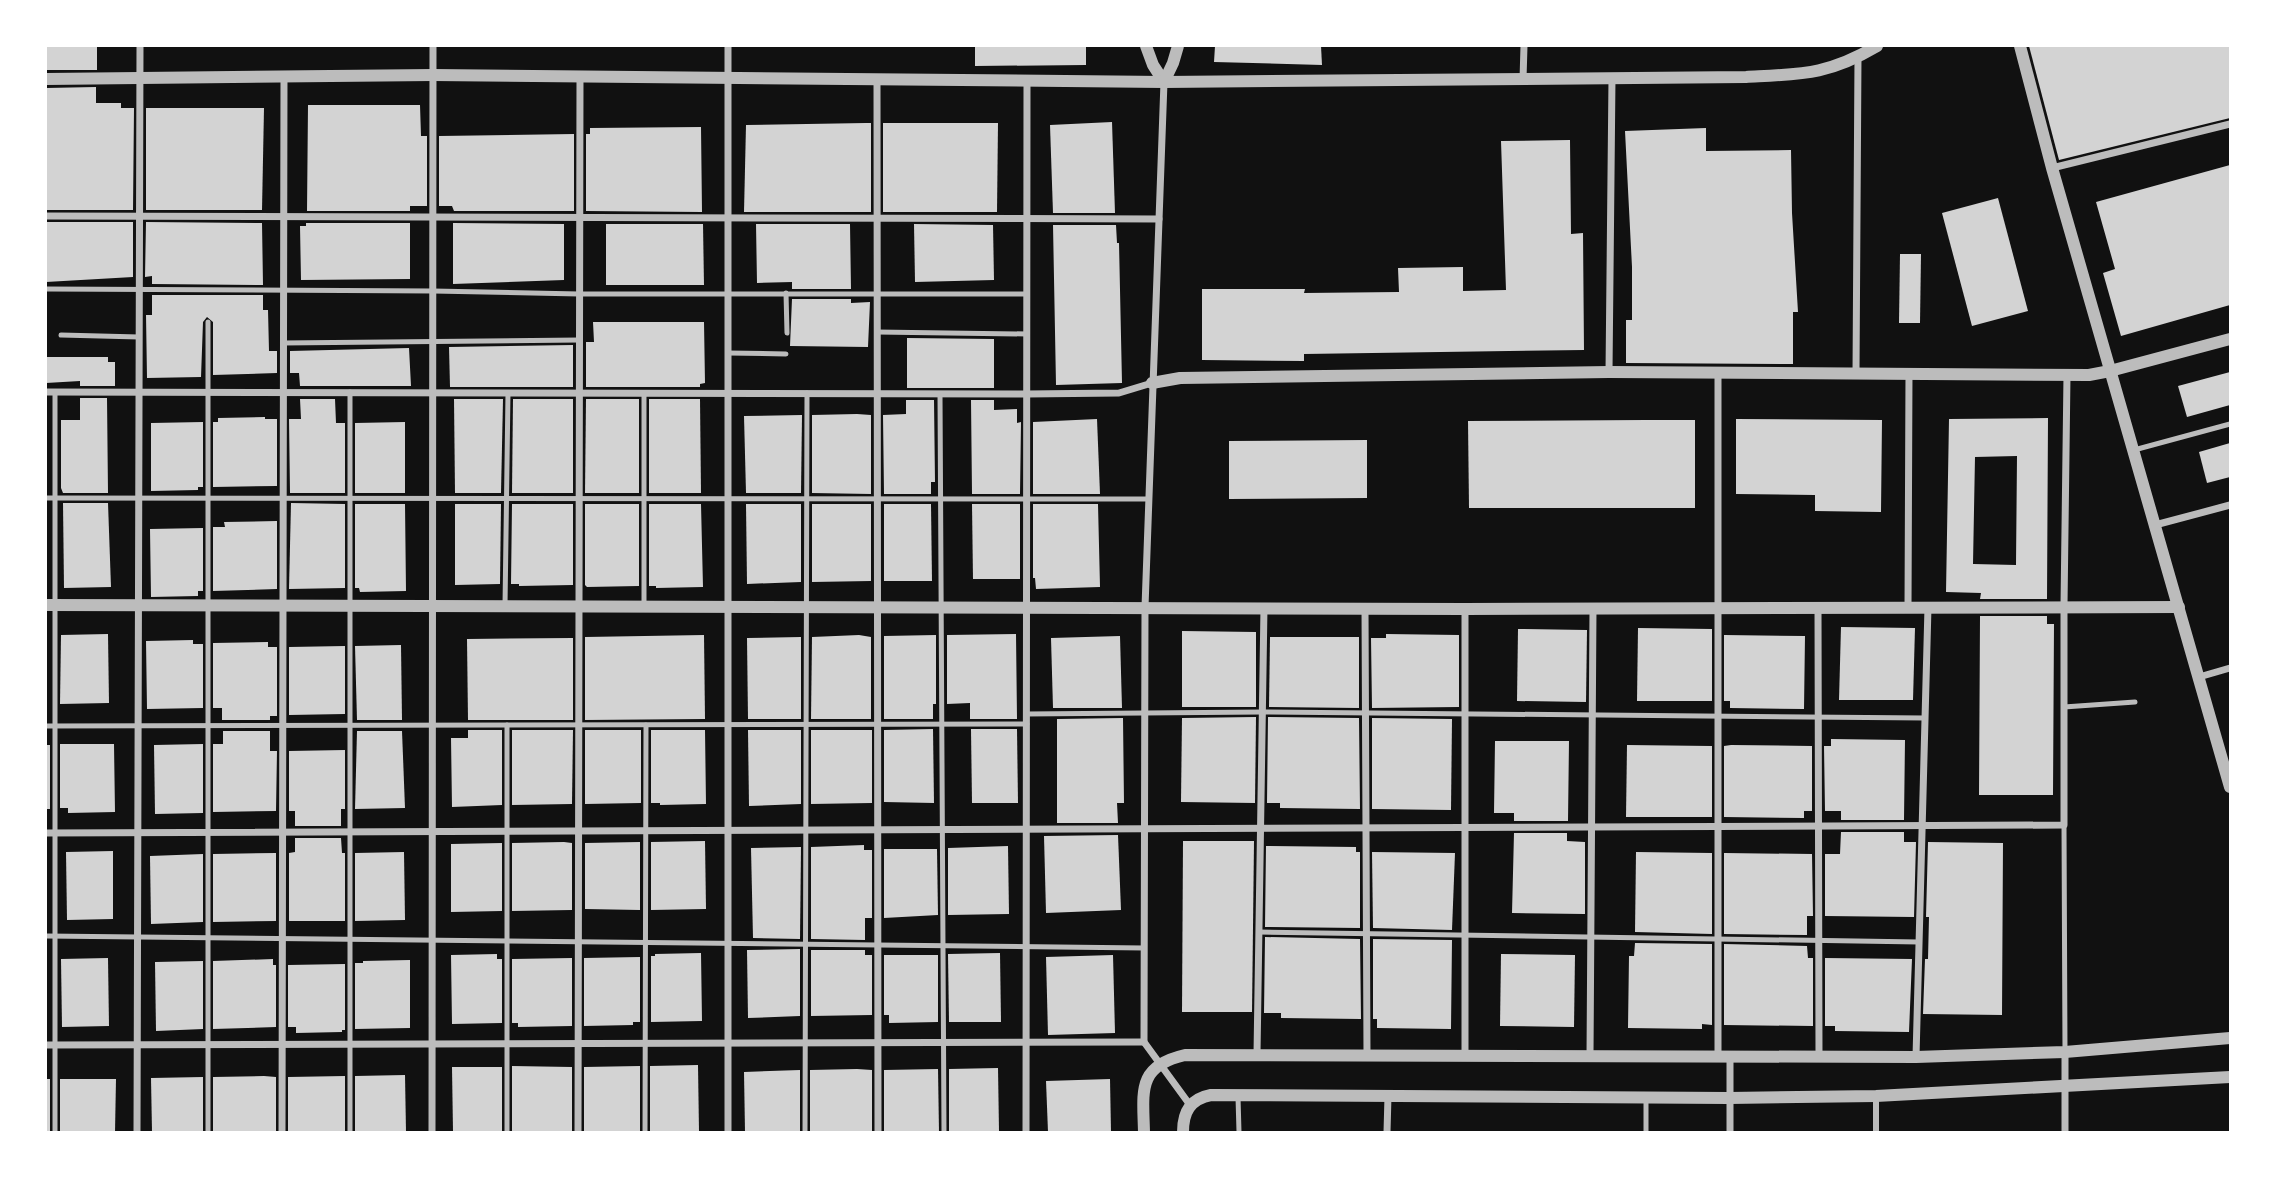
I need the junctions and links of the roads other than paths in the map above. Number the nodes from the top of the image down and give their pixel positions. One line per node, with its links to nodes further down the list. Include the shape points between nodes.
1 (140, 46): 15 (street)
2 (433, 46): 10 (street)
3 (728, 46): 16 (street)
4 (1146, 46): 20 (street)
5 (1178, 46): 20 (street)
6 (1524, 46): 17 (street)
7 (1877, 46): 9 (street)
8 (2020, 46): 22 (street)
9 (1857, 57): 13 (street, via 1820,72 1794,75); 56 (street)
10 (433, 75): 11 (street); 12 (street); 26 (street)
11 (284, 77): 15 (street); 25 (street)
12 (580, 77): 16 (street); 27 (street)
13 (1612, 78): 17 (street); 54 (street)
14 (46, 79): 15 (street)
15 (140, 79): 24 (street)
16 (729, 79): 18 (street); 28 (street)
17 (1523, 79): 20 (street)
18 (877, 80): 19 (street); 29 (street)
19 (1027, 81): 20 (street); 30 (street)
20 (1164, 82): 31 (street)
21 (2231, 124): 22 (street)
22 (2052, 168): 53 (street)
23 (46, 216): 24 (street)
24 (139, 216): 25 (street); 33 (street)
25 (284, 217): 26 (street); 34 (street)
26 (433, 217): 27 (street); 35 (street)
27 (580, 218): 28 (street); 39 (street)
28 (728, 218): 29 (street); 36 (street)
29 (877, 218): 30 (street); 38 (street)
30 (1027, 218): 31 (street); 40 (street)
31 (1159, 219): 59 (street)
32 (46, 289): 33 (lane)
33 (139, 289): 34 (lane); 46 (street)
34 (284, 290): 35 (lane); 50 (street)
35 (433, 291): 39 (lane); 49 (street)
36 (728, 293): 37 (lane); 39 (lane); 51 (street)
37 (786, 293): 38 (lane); 43 (lane)
38 (877, 293): 40 (lane); 42 (street)
39 (579, 294): 48 (street)
40 (1027, 294): 44 (street)
41 (208, 322): 63 (lane)
42 (877, 332): 44 (lane); 72 (street)
43 (787, 333)
44 (1027, 334): 74 (street)
45 (61, 335): 46 (lane)
46 (139, 337): 62 (street)
47 (2231, 339): 53 (street)
48 (579, 340): 49 (lane); 68 (street)
49 (433, 341): 50 (lane); 66 (street)
50 (283, 343): 64 (street)
51 (728, 354): 52 (lane); 70 (street)
52 (786, 354)
53 (2110, 371): 58 (street); 76 (street)
54 (1609, 372): 55 (street); 59 (street, via 1180,378)
55 (1718, 372): 56 (street); 114 (street)
56 (1856, 373): 57 (street)
57 (1909, 373): 58 (street); 115 (street)
58 (2067, 375): 107 (street)
59 (1152, 383): 74 (street, via 1119,393); 88 (street)
60 (46, 391): 61 (street)
61 (55, 391): 62 (street); 78 (lane)
62 (139, 391): 63 (street); 79 (street)
63 (208, 392): 64 (street); 80 (lane)
64 (283, 392): 65 (street); 81 (street)
65 (350, 392): 66 (street); 82 (lane)
66 (433, 392): 67 (street); 83 (street)
67 (508, 393): 68 (street); 84 (lane)
68 (579, 393): 69 (street); 85 (street)
69 (644, 393): 70 (street); 86 (lane)
70 (728, 393): 71 (street); 87 (street)
71 (807, 393): 72 (street); 89 (lane)
72 (877, 393): 73 (street); 90 (street)
73 (940, 394): 74 (street); 91 (lane)
74 (1027, 394): 92 (street)
75 (2231, 424): 76 (lane)
76 (2134, 450): 94 (street)
77 (46, 498): 78 (lane)
78 (55, 498): 79 (lane); 95 (lane)
79 (139, 498): 80 (lane); 97 (street)
80 (208, 499): 81 (lane); 96 (lane)
81 (284, 499): 82 (lane); 98 (street)
82 (350, 499): 83 (lane); 99 (lane)
83 (433, 499): 84 (lane); 100 (street)
84 (507, 499): 85 (lane); 101 (lane)
85 (579, 499): 86 (lane); 102 (street)
86 (644, 499): 87 (lane); 103 (lane)
87 (728, 499): 89 (lane); 104 (street)
88 (1149, 499): 92 (lane); 111 (street)
89 (807, 500): 90 (lane); 105 (lane)
90 (877, 500): 91 (lane); 108 (street)
91 (941, 500): 92 (lane); 109 (lane)
92 (1027, 500): 110 (street)
93 (2231, 505): 94 (street)
94 (2155, 525): 117 (street)
95 (50, 605): 97 (street); 146 (lane)
96 (208, 605): 97 (street); 98 (street); 139 (lane)
97 (138, 606): 147 (street)
98 (283, 606): 99 (street); 140 (street)
99 (350, 606): 100 (street); 141 (lane)
100 (433, 606): 101 (street); 142 (street)
101 (505, 606): 102 (street)
102 (579, 606): 103 (street); 144 (street)
103 (644, 606): 104 (street)
104 (728, 606): 105 (street); 135 (street)
105 (807, 606): 108 (street); 136 (lane)
106 (1818, 606): 114 (street); 115 (street); 131 (street)
107 (2064, 606): 116 (street); 117 (street); 123 (street)
108 (878, 607): 109 (street); 137 (street)
109 (941, 607): 110 (street); 138 (lane)
110 (1027, 607): 111 (street); 127 (street)
111 (1145, 607): 112 (street); 125 (street)
112 (1264, 607): 113 (street); 124 (street)
113 (1365, 607): 118 (street); 126 (street)
114 (1717, 607): 119 (street); 130 (street)
115 (1909, 607): 116 (street)
116 (1928, 607): 132 (street)
117 (2179, 607): 121 (street)
118 (1465, 609): 119 (street); 128 (street)
119 (1593, 609): 129 (street)
120 (2231, 668): 121 (street)
121 (2199, 677): 148 (street)
122 (2135, 702): 123 (lane)
123 (2064, 707): 152 (street)
124 (1262, 712): 125 (lane); 126 (lane); 155 (street)
125 (1144, 713): 127 (lane); 158 (street)
126 (1366, 713): 128 (lane); 156 (street)
127 (1026, 714): 133 (street)
128 (1465, 714): 129 (lane); 157 (street)
129 (1593, 715): 130 (lane); 153 (street)
130 (1719, 716): 131 (lane); 154 (street)
131 (1818, 717): 132 (lane); 150 (street)
132 (1925, 718): 151 (street)
133 (1027, 723): 138 (lane); 161 (street)
134 (646, 724): 135 (lane); 144 (lane); 162 (lane)
135 (728, 724): 136 (lane); 163 (street)
136 (806, 724): 137 (lane); 164 (lane)
137 (877, 724): 138 (lane); 159 (street)
138 (942, 724): 160 (lane)
139 (208, 725): 140 (lane); 147 (lane); 170 (lane)
140 (283, 725): 141 (lane); 171 (street)
141 (350, 725): 142 (lane); 165 (lane)
142 (432, 725): 143 (lane); 166 (street)
143 (507, 725): 144 (lane); 167 (lane)
144 (579, 725): 168 (street)
145 (46, 726): 146 (lane)
146 (55, 726): 147 (lane); 173 (lane)
147 (138, 726): 169 (street)
148 (2226, 752): 149 (street)
149 (2231, 787)
150 (1818, 825): 151 (street); 154 (street); 186 (street)
151 (1923, 825): 152 (street); 189 (street)
152 (2064, 825): 214 (lane)
153 (1592, 826): 154 (street); 157 (street); 181 (street)
154 (1719, 826): 184 (street)
155 (1261, 827): 156 (street); 158 (street); 174 (street)
156 (1367, 827): 157 (street); 175 (street)
157 (1464, 827): 176 (street)
158 (1144, 828): 161 (street); 196 (street)
159 (878, 829): 160 (street); 164 (street); 193 (street)
160 (942, 829): 161 (street); 194 (lane)
161 (1026, 829): 195 (street)
162 (646, 830): 163 (street); 168 (street); 190 (lane)
163 (728, 830): 164 (street); 191 (street)
164 (806, 830): 192 (lane)
165 (350, 831): 166 (street); 171 (street); 183 (lane)
166 (432, 831): 167 (street); 185 (street)
167 (507, 831): 168 (street); 187 (lane)
168 (579, 831): 188 (street)
169 (137, 832): 170 (street); 173 (street); 179 (street)
170 (208, 832): 171 (street); 180 (lane)
171 (283, 832): 182 (street)
172 (46, 833): 173 (street)
173 (55, 833): 178 (lane)
174 (1259, 932): 175 (lane); 215 (street)
175 (1368, 934): 176 (lane); 216 (street)
176 (1465, 935): 181 (lane); 218 (street)
177 (46, 936): 178 (lane)
178 (55, 936): 179 (lane); 210 (lane)
179 (137, 937): 180 (lane); 211 (street)
180 (208, 937): 182 (lane); 212 (lane)
181 (1593, 937): 184 (lane); 217 (street)
182 (282, 939): 183 (lane); 213 (street)
183 (350, 939): 185 (lane); 205 (lane)
184 (1718, 939): 186 (lane); 219 (street)
185 (432, 940): 187 (lane); 206 (street)
186 (1819, 940): 189 (lane); 220 (street)
187 (507, 941): 188 (lane); 207 (lane)
188 (578, 942): 190 (lane); 208 (street)
189 (1919, 942): 221 (street)
190 (646, 943): 191 (lane); 199 (lane)
191 (727, 944): 192 (lane); 200 (street)
192 (806, 944): 193 (lane); 201 (lane)
193 (878, 945): 194 (lane); 202 (street)
194 (943, 946): 195 (lane); 203 (lane)
195 (1026, 947): 196 (lane); 204 (street)
196 (1144, 948): 198 (street)
197 (2231, 1038): 214 (street)
198 (1144, 1042): 204 (street); 222 (street)
199 (645, 1043): 200 (street); 208 (street); 239 (lane)
200 (728, 1043): 201 (street); 240 (street)
201 (805, 1043): 202 (street); 241 (lane)
202 (878, 1043): 203 (street); 242 (street)
203 (944, 1043): 204 (street); 243 (lane)
204 (1026, 1043): 244 (street)
205 (350, 1044): 206 (street); 213 (street); 235 (lane)
206 (432, 1044): 207 (street); 236 (street)
207 (507, 1044): 208 (street); 237 (lane)
208 (578, 1044): 238 (street)
209 (46, 1045): 210 (street)
210 (55, 1045): 211 (street); 231 (lane)
211 (137, 1045): 212 (street); 232 (street)
212 (208, 1045): 213 (street); 233 (lane)
213 (282, 1045): 234 (street)
214 (2064, 1052): 221 (street); 224 (street)
215 (1257, 1054): 216 (street); 222 (street, via 1185,1055)
216 (1367, 1055): 218 (street)
217 (1590, 1056): 218 (street); 219 (street)
218 (1465, 1057)
219 (1724, 1057): 220 (street); 229 (street)
220 (1819, 1057): 221 (street)
221 (1916, 1057)
222 (1160, 1064): 230 (street); 245 (street, via 1144,1085)
223 (2231, 1077): 224 (street)
224 (2065, 1086): 227 (street); 252 (street)
225 (1238, 1096): 226 (street); 230 (street, via 1204,1097); 247 (lane)
226 (1388, 1096): 228 (street); 248 (street)
227 (1876, 1096): 229 (street); 251 (street)
228 (1646, 1098): 229 (street); 249 (lane)
229 (1729, 1098): 250 (street)
230 (1190, 1105): 246 (street, via 1183,1116)
231 (55, 1132)
232 (137, 1132)
233 (208, 1132)
234 (282, 1132)
235 (350, 1132)
236 (432, 1132)
237 (507, 1132)
238 (578, 1132)
239 (645, 1132)
240 (727, 1132)
241 (805, 1132)
242 (878, 1132)
243 (944, 1132)
244 (1026, 1132)
245 (1144, 1132)
246 (1183, 1132)
247 (1239, 1132)
248 (1387, 1132)
249 (1646, 1132)
250 (1730, 1132)
251 (1876, 1132)
252 (2065, 1132)

